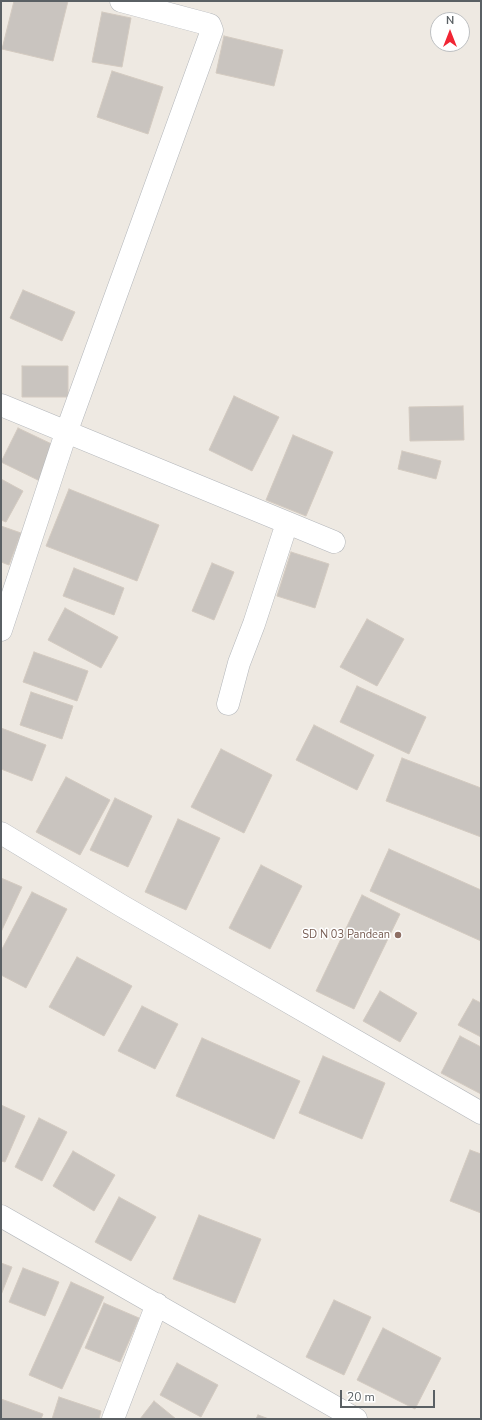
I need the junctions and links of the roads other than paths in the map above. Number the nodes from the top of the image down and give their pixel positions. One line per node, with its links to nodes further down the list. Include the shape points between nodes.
1 (121, 1): 3 (street, via 208,24 212,30)
2 (1, 405): 3 (street)
3 (66, 433): 4 (street); 6 (street)
4 (287, 523): 5 (street); 7 (street, via 239,663)
5 (334, 542)
6 (1, 630)
7 (228, 704)
8 (1, 833): 9 (street, via 122,906)
9 (481, 1113)
10 (1, 1216): 11 (street)
11 (157, 1304): 12 (street); 13 (street)
12 (113, 1419)
13 (356, 1419)

